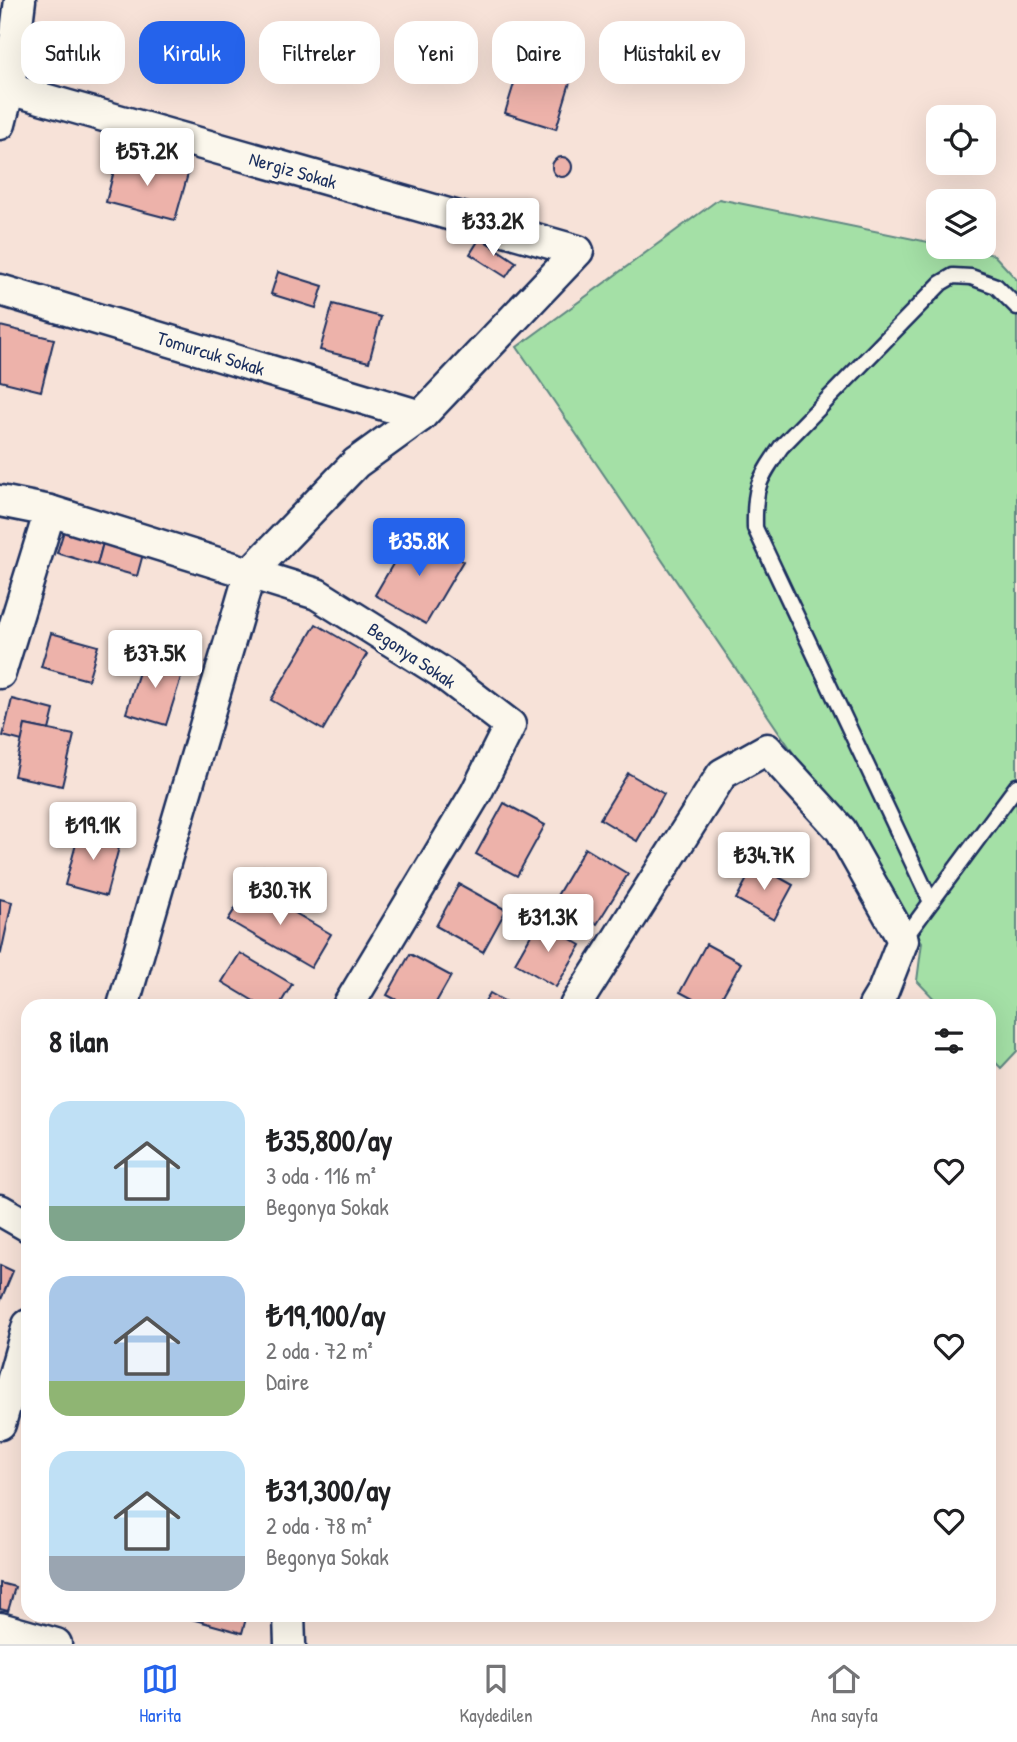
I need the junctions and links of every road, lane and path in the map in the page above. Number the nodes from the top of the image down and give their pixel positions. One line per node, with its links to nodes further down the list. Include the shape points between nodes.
1 (20, 0): 2 (street)
2 (8, 34): 3 (street)
3 (9, 89): 4 (street); 7 (street, Nergiz Sokak, via 578,251)
4 (0, 124)
5 (0, 290): 7 (street, Tomurcuk Sokak)
6 (1017, 307): 13 (lane, via 996,286 971,276 953,276 942,283 780,447 755,491 755,528)
7 (421, 416): 10 (street, via 356,463)
8 (0, 501): 9 (street, Begonya Sokak)
9 (50, 511): 10 (street, Begonya Sokak); 11 (street)
10 (250, 573): 15 (street); 16 (street, Begonya Sokak, via 317,594 441,672 510,725 476,793)
11 (0, 673)
12 (1017, 786): 13 (lane)
13 (931, 902): 14 (lane)
14 (903, 940): 17 (street, via 841,830 767,749 722,774); 18 (street)
15 (125, 999)
16 (352, 999)
17 (579, 999)
18 (878, 999)
19 (0, 1210): 20 (street)
20 (21, 1222)
21 (21, 1350): 22 (street)
22 (0, 1424)
23 (289, 1622): 26 (street)
24 (0, 1628): 25 (street)
25 (56, 1644)
26 (290, 1644)

